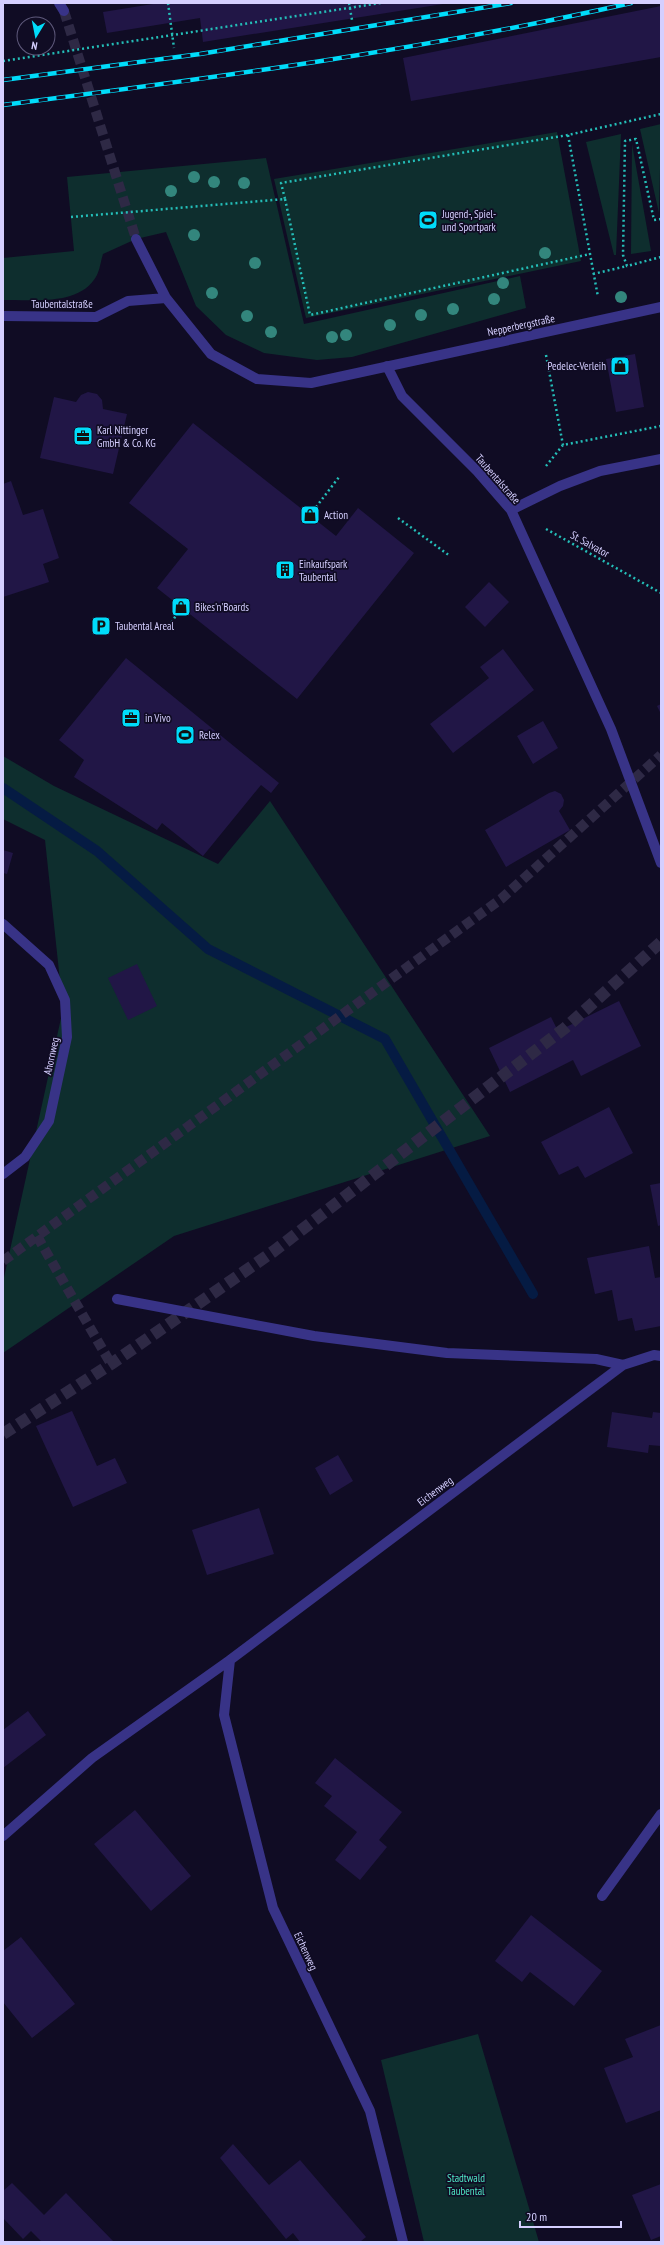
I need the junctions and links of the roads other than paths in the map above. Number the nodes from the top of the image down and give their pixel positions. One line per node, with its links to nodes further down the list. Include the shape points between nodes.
1 (136, 240): 2 (street)
2 (166, 298): 4 (street, Taubentalstraße, via 128,301 96,317); 5 (street, via 212,354 257,379 311,383)
3 (661, 307): 5 (street, Nepperbergstraße)
4 (3, 316)
5 (387, 366): 7 (street, Taubentalstraße, via 402,396)
6 (661, 459): 7 (street, via 600,471 560,486)
7 (511, 510): 8 (street, Taubentalstraße, via 611,729)
8 (661, 863)
9 (3, 924): 10 (street, Ahornweg, via 49,965 65,1000 67,1037 49,1121 25,1157)
10 (3, 1174)
11 (117, 1299): 13 (street, via 314,1336 447,1353 596,1359)
12 (661, 1356): 13 (street, Eichenweg, via 654,1355)
13 (623, 1365): 14 (street, Eichenweg)
14 (230, 1660): 16 (street, Eichenweg, via 92,1758); 18 (street, Eichenweg, via 224,1715 273,1908 370,2111)
15 (661, 1814): 17 (street)
16 (3, 1836)
17 (602, 1896)
18 (403, 2242)

